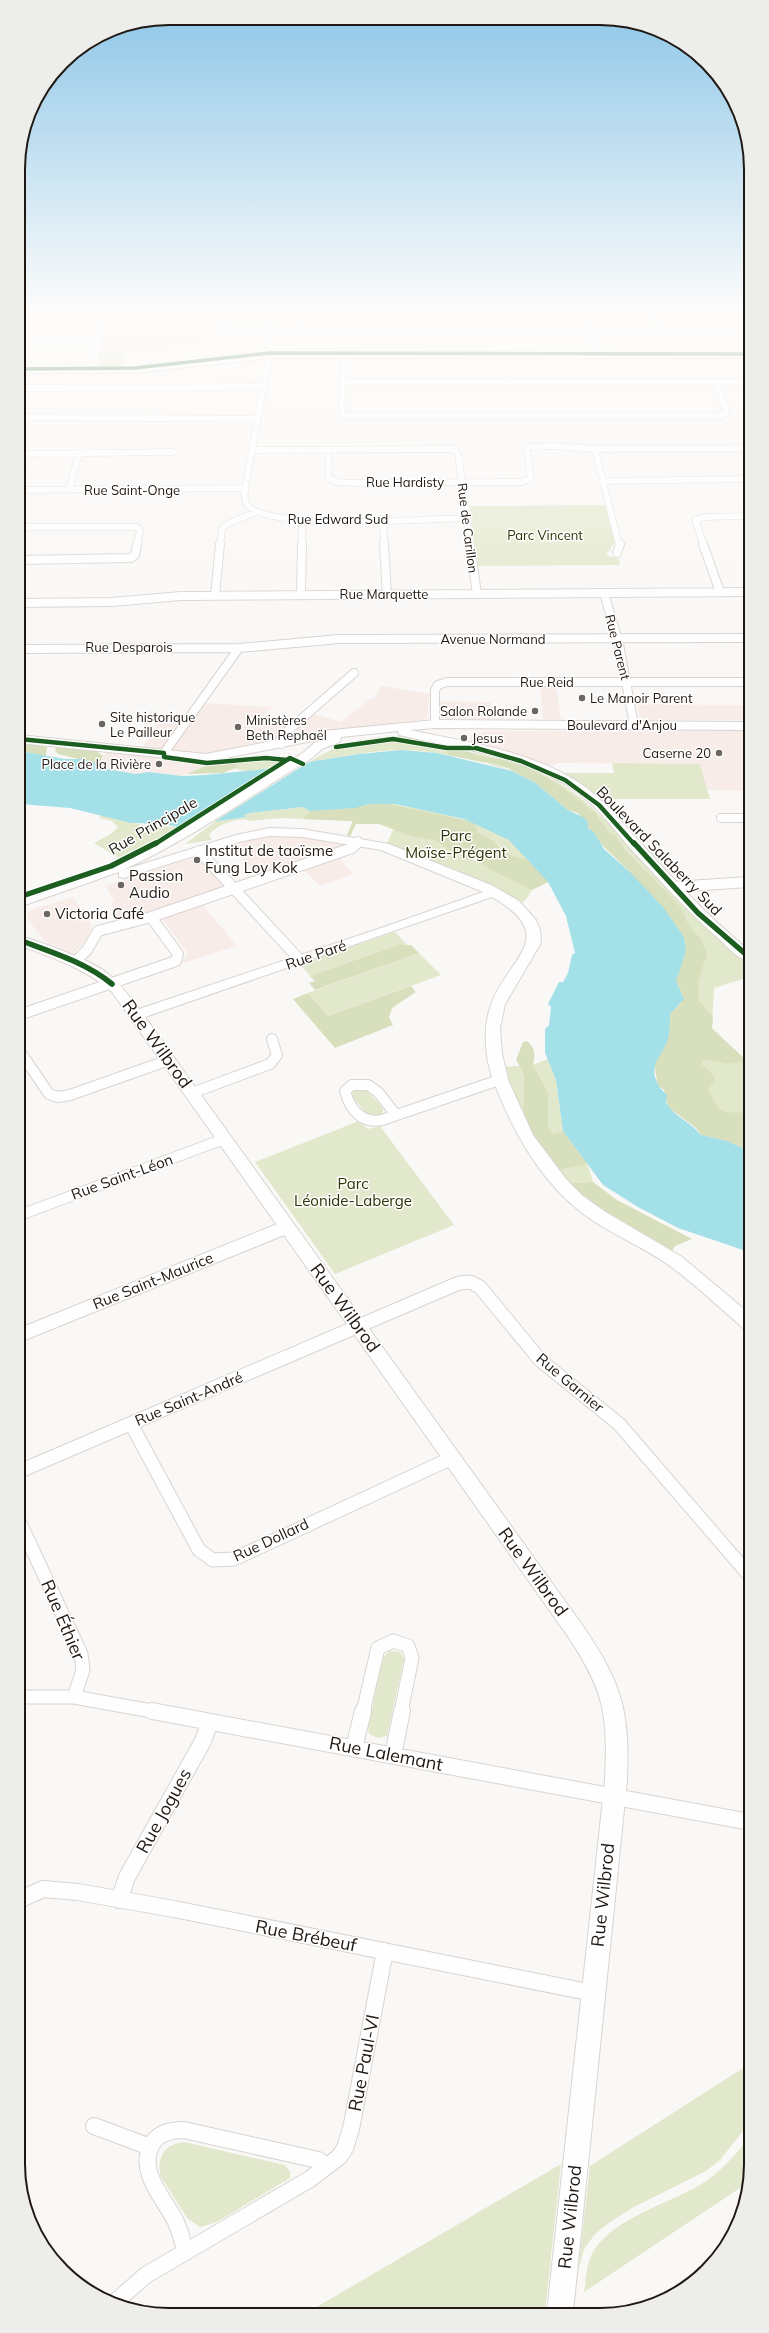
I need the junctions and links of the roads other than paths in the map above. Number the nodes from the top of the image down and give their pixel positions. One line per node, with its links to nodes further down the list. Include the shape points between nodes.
1 (243, 419): 2 (street)
2 (258, 419): 5 (street)
3 (744, 448): 4 (street)
4 (595, 449): 11 (street); 12 (street, Rue Hardisty, via 532,447 527,450 532,476 528,480)
5 (252, 450): 6 (street, Rue de Carillon); 13 (street)
6 (328, 450): 12 (street, Rue de Carillon, via 454,449 458,453); 12 (street, Rue Hardisty, via 328,476 337,482)
7 (173, 452): 9 (street)
8 (25, 454): 9 (street)
9 (79, 454): 15 (street)
10 (744, 479): 11 (street)
11 (604, 481): 22 (street, via 620,542)
12 (463, 482): 18 (street, Rue de Carillon)
13 (245, 488): 15 (street, Rue Saint-Onge); 16 (street, via 245,502)
14 (25, 490): 15 (street, Rue Saint-Onge)
15 (69, 490)
16 (256, 512): 20 (street, Rue Edward Sud, via 278,518); 30 (street, via 227,524 222,529)
17 (744, 516): 24 (street, via 705,517 695,520)
18 (467, 518): 19 (street, Rue Edward Sud); 28 (street, Rue de Carillon)
19 (383, 519): 20 (street, Rue Edward Sud); 27 (street)
20 (302, 520): 29 (street)
21 (25, 527): 23 (street, via 139,528 136,553 131,558)
22 (618, 553)
23 (25, 560)
24 (720, 592): 25 (street, Rue Marquette); 26 (street, Rue Marquette)
25 (744, 592)
26 (604, 593): 28 (street, Rue Marquette); 32 (street, Rue Parent)
27 (387, 594): 28 (street, Rue Marquette); 29 (street, Rue Marquette)
28 (477, 594)
29 (301, 595): 30 (street, Rue Marquette)
30 (215, 596): 31 (street, Rue Marquette, via 112,602)
31 (25, 603)
32 (617, 638): 33 (street, Avenue Normand); 34 (street, Avenue Normand, via 329,640); 37 (street, Rue Parent)
33 (744, 638)
34 (239, 648): 35 (street, Rue Desparois); 47 (street)
35 (25, 649)
36 (354, 673): 46 (street, via 282,736 279,741)
37 (626, 682): 38 (street, Rue Reid); 39 (street, Rue Parent); 41 (street, Rue Reid, via 455,681 441,684 434,690)
38 (744, 682)
39 (634, 725): 40 (street, Boulevard d'Anjou); 41 (street, Boulevard d'Anjou, via 495,725 464,729)
40 (744, 726)
41 (435, 727): 42 (street); 43 (street, Boulevard Salaberry Sud); 45 (street)
42 (378, 729): 46 (street, via 323,735); 48 (street, via 334,739 318,746)
43 (403, 732): 45 (street, Boulevard Salaberry Sud); 48 (street, Boulevard Salaberry Sud, via 347,740)
44 (25, 741): 47 (street)
45 (444, 741): 56 (street, Boulevard Salaberry Sud, via 521,761 572,784 604,810)
46 (281, 744): 47 (street, via 206,758); 48 (street)
47 (164, 753)
48 (308, 755): 51 (street)
49 (721, 818): 50 (street)
50 (744, 818)
51 (197, 825): 54 (street, Rue Principale, via 152,858); 59 (street, Rue Principale, via 122,866)
52 (358, 842): 53 (street, Rue Principale, via 302,832 278,831 250,835); 57 (street, via 352,848); 58 (street, Rue Principale, via 387,848)
53 (199, 851): 54 (street, Rue Principale); 57 (street)
54 (124, 874): 60 (street, Rue Principale)
55 (744, 882): 56 (street)
56 (673, 887): 65 (street, Boulevard Salaberry Sud, via 720,934)
57 (234, 889): 61 (street); 66 (street)
58 (494, 892): 66 (street, Rue Paré); 74 (street, Rue Principale, via 514,904 525,915 533,930 534,939 530,952 503,993 494,1014 492,1043)
59 (25, 901)
60 (25, 908)
61 (151, 916): 67 (street, via 98,931 87,950); 68 (street, via 176,950 178,960)
62 (25, 934): 64 (street, Rue Wilbrod)
63 (25, 943): 64 (street, Rue Wilbrod)
64 (42, 950): 67 (street, Rue Wilbrod)
65 (744, 953)
66 (300, 960): 70 (street, Rue Paré)
67 (74, 962): 68 (street, Rue Wilbrod)
68 (112, 984): 69 (street); 70 (street, Rue Wilbrod)
69 (25, 1013)
70 (137, 1016): 73 (street, Rue Wilbrod)
71 (272, 1039): 75 (street, via 277,1055 270,1064)
72 (25, 1058): 73 (street, via 46,1092 58,1097)
73 (169, 1060): 75 (street, Rue Wilbrod)
74 (500, 1080): 76 (street); 80 (street, Rue Principale, via 516,1116 537,1152 573,1197 678,1263)
75 (192, 1093): 77 (street, Rue Wilbrod)
76 (396, 1115): 76 (street, via 378,1092 368,1085 352,1086 346,1091 346,1098 367,1121 378,1121)
77 (224, 1139): 78 (street, Rue Saint-Léon); 79 (street, Rue Wilbrod)
78 (25, 1213)
79 (287, 1228): 81 (street, Rue Wilbrod); 82 (street, Rue Saint-Maurice)
80 (744, 1319)
81 (358, 1327): 83 (street, Rue Saint-André); 84 (street, Rue Wilbrod); 87 (street, Rue Garnier, via 459,1283 470,1282 478,1285 540,1360 619,1424)
82 (25, 1333)
83 (131, 1424): 84 (street, Rue Dollard, via 199,1550 213,1560 234,1558); 85 (street, Rue Saint-André)
84 (452, 1458): 93 (street, Rue Wilbrod, via 585,1645 605,1679 614,1703 618,1726)
85 (25, 1469)
86 (25, 1534): 89 (street, Rue Éthier, via 81,1654 83,1670)
87 (744, 1569)
88 (25, 1697): 89 (street, Rue Lalemant)
89 (74, 1697): 90 (street, Rue Lalemant)
90 (210, 1722): 91 (street, Rue Lalemant); 96 (street, Rue Jogues, via 203,1741 127,1877)
91 (354, 1748): 92 (street, Rue Lalemant); 92 (street, via 378,1648 383,1643 397,1640 408,1646 412,1658)
92 (393, 1755): 93 (street, Rue Lalemant)
93 (614, 1797): 94 (street, Rue Lalemant); 98 (street, Rue Wilbrod)
94 (744, 1821)
95 (25, 1897): 96 (street, Rue Brébeuf, via 33,1892 51,1889)
96 (119, 1900): 97 (street, Rue Brébeuf)
97 (385, 1951): 98 (street, Rue Brébeuf); 101 (street, Rue Paul-VI, via 351,2129 339,2157)
98 (593, 1993): 104 (street, Rue Wilbrod)
99 (94, 2126): 100 (street)
100 (150, 2146): 101 (street, via 164,2133 184,2130 318,2160); 102 (street, via 147,2166 176,2223)
101 (326, 2166): 102 (street, Rue Paul-VI, via 299,2185)
102 (186, 2252): 103 (street, Rue Paul-VI, via 146,2275)
103 (119, 2299)
104 (560, 2308)

